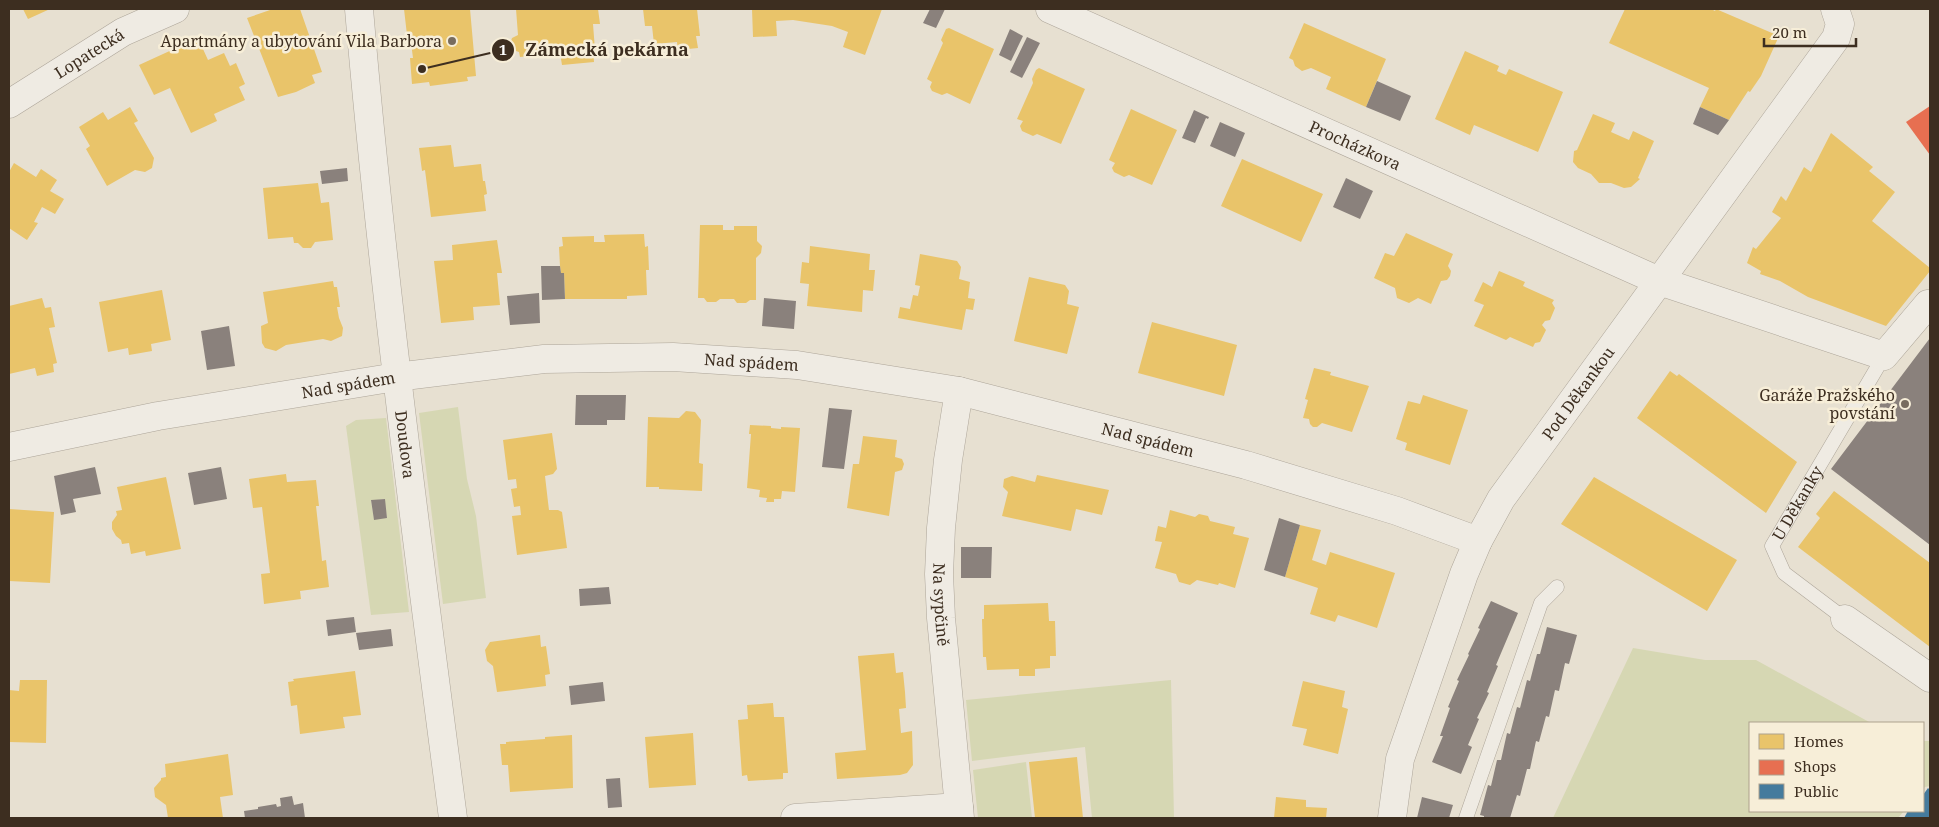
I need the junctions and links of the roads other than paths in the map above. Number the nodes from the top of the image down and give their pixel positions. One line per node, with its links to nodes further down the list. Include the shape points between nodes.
1 (175, 9): 5 (street, Lopatecká, via 123,32)
2 (359, 9): 9 (street, Doudova)
3 (1050, 9): 6 (street, Procházkova)
4 (1835, 9): 6 (street, Pod Děkankou, via 1840,24 1836,38)
5 (9, 104)
6 (1659, 281): 8 (street); 12 (street, Pod Děkankou, via 1501,499)
7 (1928, 304): 8 (street, U Děkanky)
8 (1884, 356): 14 (lane, U Děkanky, via 1772,546 1784,573)
9 (396, 377): 10 (street, Nad spádem, via 544,360 672,357 797,365); 11 (street, Nad spádem, via 158,416); 17 (street, Doudova)
10 (958, 391): 12 (street, Nad spádem, via 1246,465 1397,511); 16 (street, Na sypčině, via 947,469 939,574)
11 (9, 446)
12 (1478, 541): 19 (street, Pod Děkankou, via 1400,759)
13 (1557, 587): 20 (lane, via 1541,603)
14 (1845, 619): 15 (street, U Děkanky)
15 (1930, 678)
16 (959, 813): 18 (street)
17 (453, 818)
18 (795, 818)
19 (1392, 818)
20 (1466, 818)

